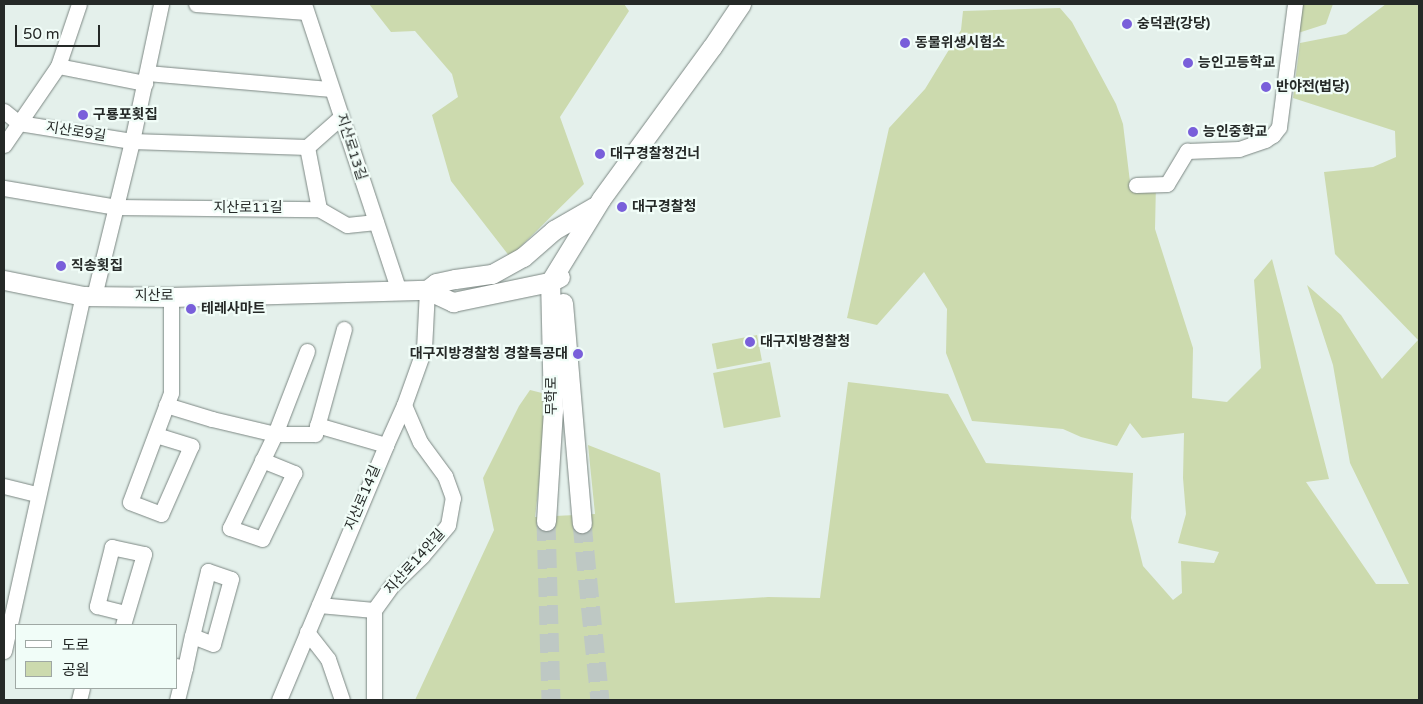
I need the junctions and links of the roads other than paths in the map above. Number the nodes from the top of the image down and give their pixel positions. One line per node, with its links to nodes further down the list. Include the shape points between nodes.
1 (79, 4): 7 (street)
2 (160, 4): 8 (street)
3 (196, 4): 6 (street)
4 (741, 4): 18 (main road, 무학로)
5 (1295, 4): 16 (street, via 1279,127 1264,140 1239,149 1187,151 1167,184)
6 (305, 8): 9 (street, 지산로13길)
7 (58, 66): 8 (street); 12 (street)
8 (146, 78): 9 (street); 13 (street)
9 (331, 89): 11 (street, 지산로13길)
10 (4, 111): 12 (street)
11 (341, 117): 15 (street); 21 (street, 지산로13길)
12 (19, 123): 13 (street, 지산로9길); 14 (street)
13 (132, 141): 15 (street); 19 (street)
14 (4, 145)
15 (307, 147): 20 (street)
16 (1136, 185)
17 (4, 188): 19 (street)
18 (596, 206): 22 (main road, 무학로); 23 (main road, 무학로, via 571,248)
19 (116, 207): 20 (street, 지산로11길); 27 (street)
20 (319, 208): 21 (street, via 347,225)
21 (376, 222): 26 (street, 지산로13길)
22 (554, 230): 25 (main road, 지산로, via 523,257 492,274 436,283)
23 (558, 278): 25 (main road, 지산로, via 453,302); 40 (main road, 무학로); 41 (main road, 무학로)
24 (4, 280): 27 (main road, 지산로)
25 (426, 290): 26 (main road, 지산로); 32 (street, 지산로14길, via 424,349)
26 (398, 291): 28 (main road, 지산로)
27 (88, 296): 28 (main road, 지산로); 39 (street)
28 (171, 297): 31 (street, via 171,393)
29 (344, 329): 33 (street)
30 (307, 351): 35 (street)
31 (166, 405): 34 (street); 35 (street)
32 (404, 405): 36 (street, 지산로14길); 43 (street, 지산로14안길, via 420,442 446,476 453,498 448,525 392,585)
33 (317, 425): 35 (street, via 315,434); 36 (street)
34 (156, 434): 34 (street, via 130,502 161,514 190,446)
35 (275, 434): 37 (street)
36 (386, 445): 42 (street, 지산로14길)
37 (262, 460): 37 (street, via 230,528 262,539 294,473)
38 (4, 486): 39 (street)
39 (37, 494): 46 (street)
40 (546, 520)
41 (582, 523)
42 (319, 605): 43 (street); 44 (street, 지산로14길)
43 (374, 610): 51 (street)
44 (307, 632): 49 (street, 지산로14길); 50 (street, via 328,660)
45 (192, 636): 47 (street)
46 (9, 641)
47 (181, 667): 48 (street)
48 (177, 700)
49 (279, 700)
50 (342, 700)
51 (374, 700)

